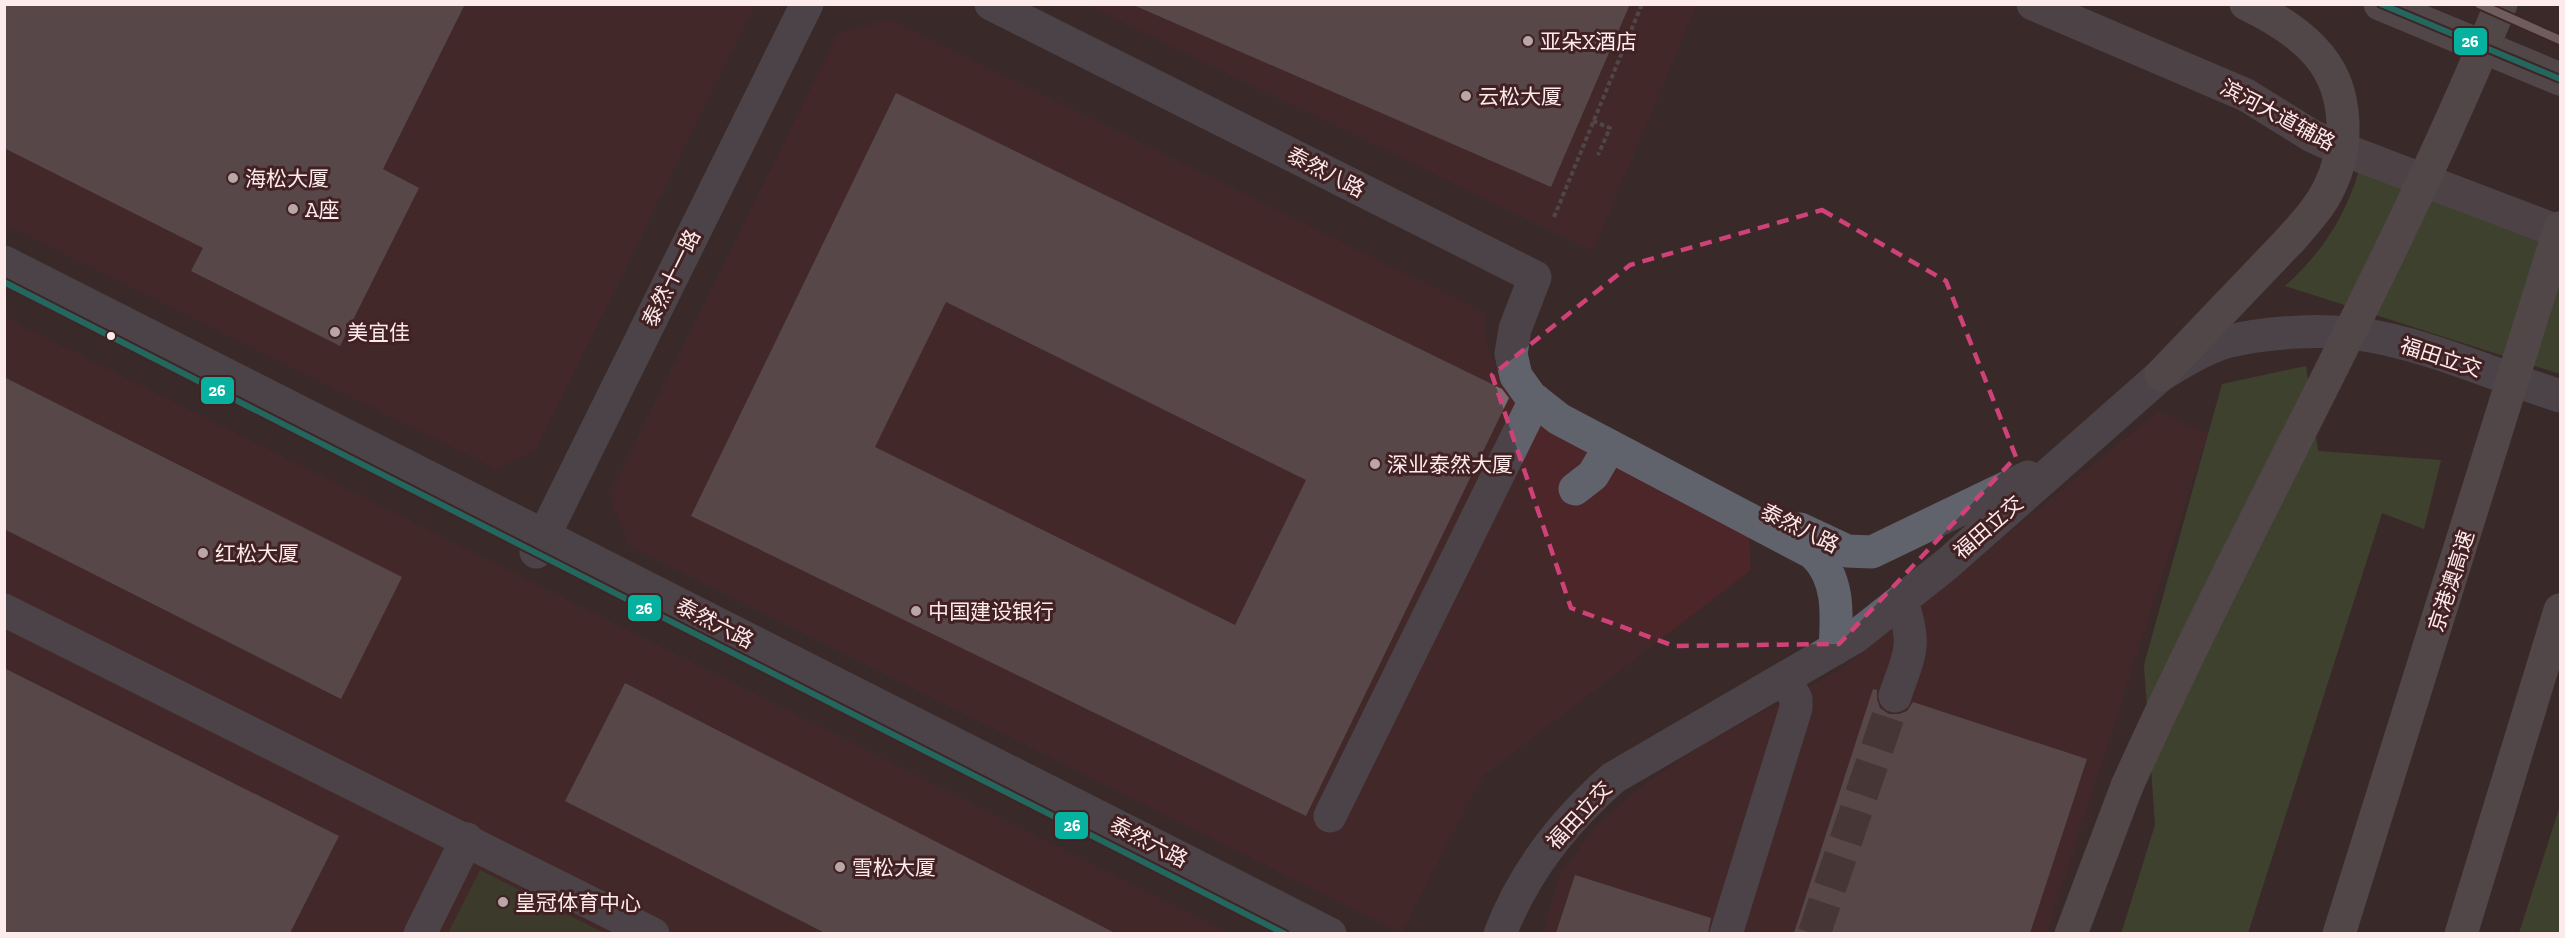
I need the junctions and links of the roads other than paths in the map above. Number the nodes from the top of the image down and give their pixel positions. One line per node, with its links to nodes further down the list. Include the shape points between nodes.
1 (807, 4): 17 (street, 泰然十一路)
2 (991, 4): 13 (street, 泰然八路, via 1535,277 1515,329 1511,354 1516,376)
3 (2033, 4): 8 (main road, 滨河大道辅路, via 2246,95 2334,146)
4 (2246, 4): 11 (highway, bridge, via 2296,34 2320,57 2334,81 2343,109 2338,163 2316,210)
5 (2380, 4): 7 (highway)
6 (2501, 4): 32 (highway, bridge, via 2456,116 2398,238 2166,699 2127,786)
7 (2560, 80)
8 (2560, 230): 33 (highway, 京港澳高速, bridge)
9 (4, 262): 17 (street, 泰然六路)
10 (4, 282): 17 (street, 泰然六路)
11 (2161, 375): 12 (street, 福田立交, via 2226,342 2307,333 2358,334 2406,345); 15 (street, 福田立交)
12 (2560, 396)
13 (1538, 402): 14 (street, 泰然八路, via 1559,419); 15 (street, 泰然八路, via 1564,410 1832,545 1856,553 1879,550); 24 (street)
14 (1610, 446): 16 (street, via 1593,475); 21 (street, 泰然八路, via 1813,553 1826,567 1833,586)
15 (2063, 461): 18 (street, 福田立交)
16 (1575, 489)
17 (539, 544): 28 (street, 泰然六路); 29 (street, 泰然六路)
18 (1902, 602): 21 (street, 福田立交); 23 (street, via 1912,646)
19 (4, 610): 25 (street)
20 (2560, 610): 34 (highway)
21 (1835, 649): 22 (street, 福田立交)
22 (1785, 679): 30 (street, 福田立交, via 1652,754 1615,794 1557,832 1532,870); 31 (street, via 1796,699 1796,708)
23 (1895, 696)
24 (1330, 816)
25 (467, 839): 26 (street); 27 (street)
26 (420, 933)
27 (653, 933)
28 (1286, 933)
29 (1330, 933)
30 (1500, 933)
31 (1726, 933)
32 (2071, 933)
33 (2339, 933)
34 (2461, 933)

